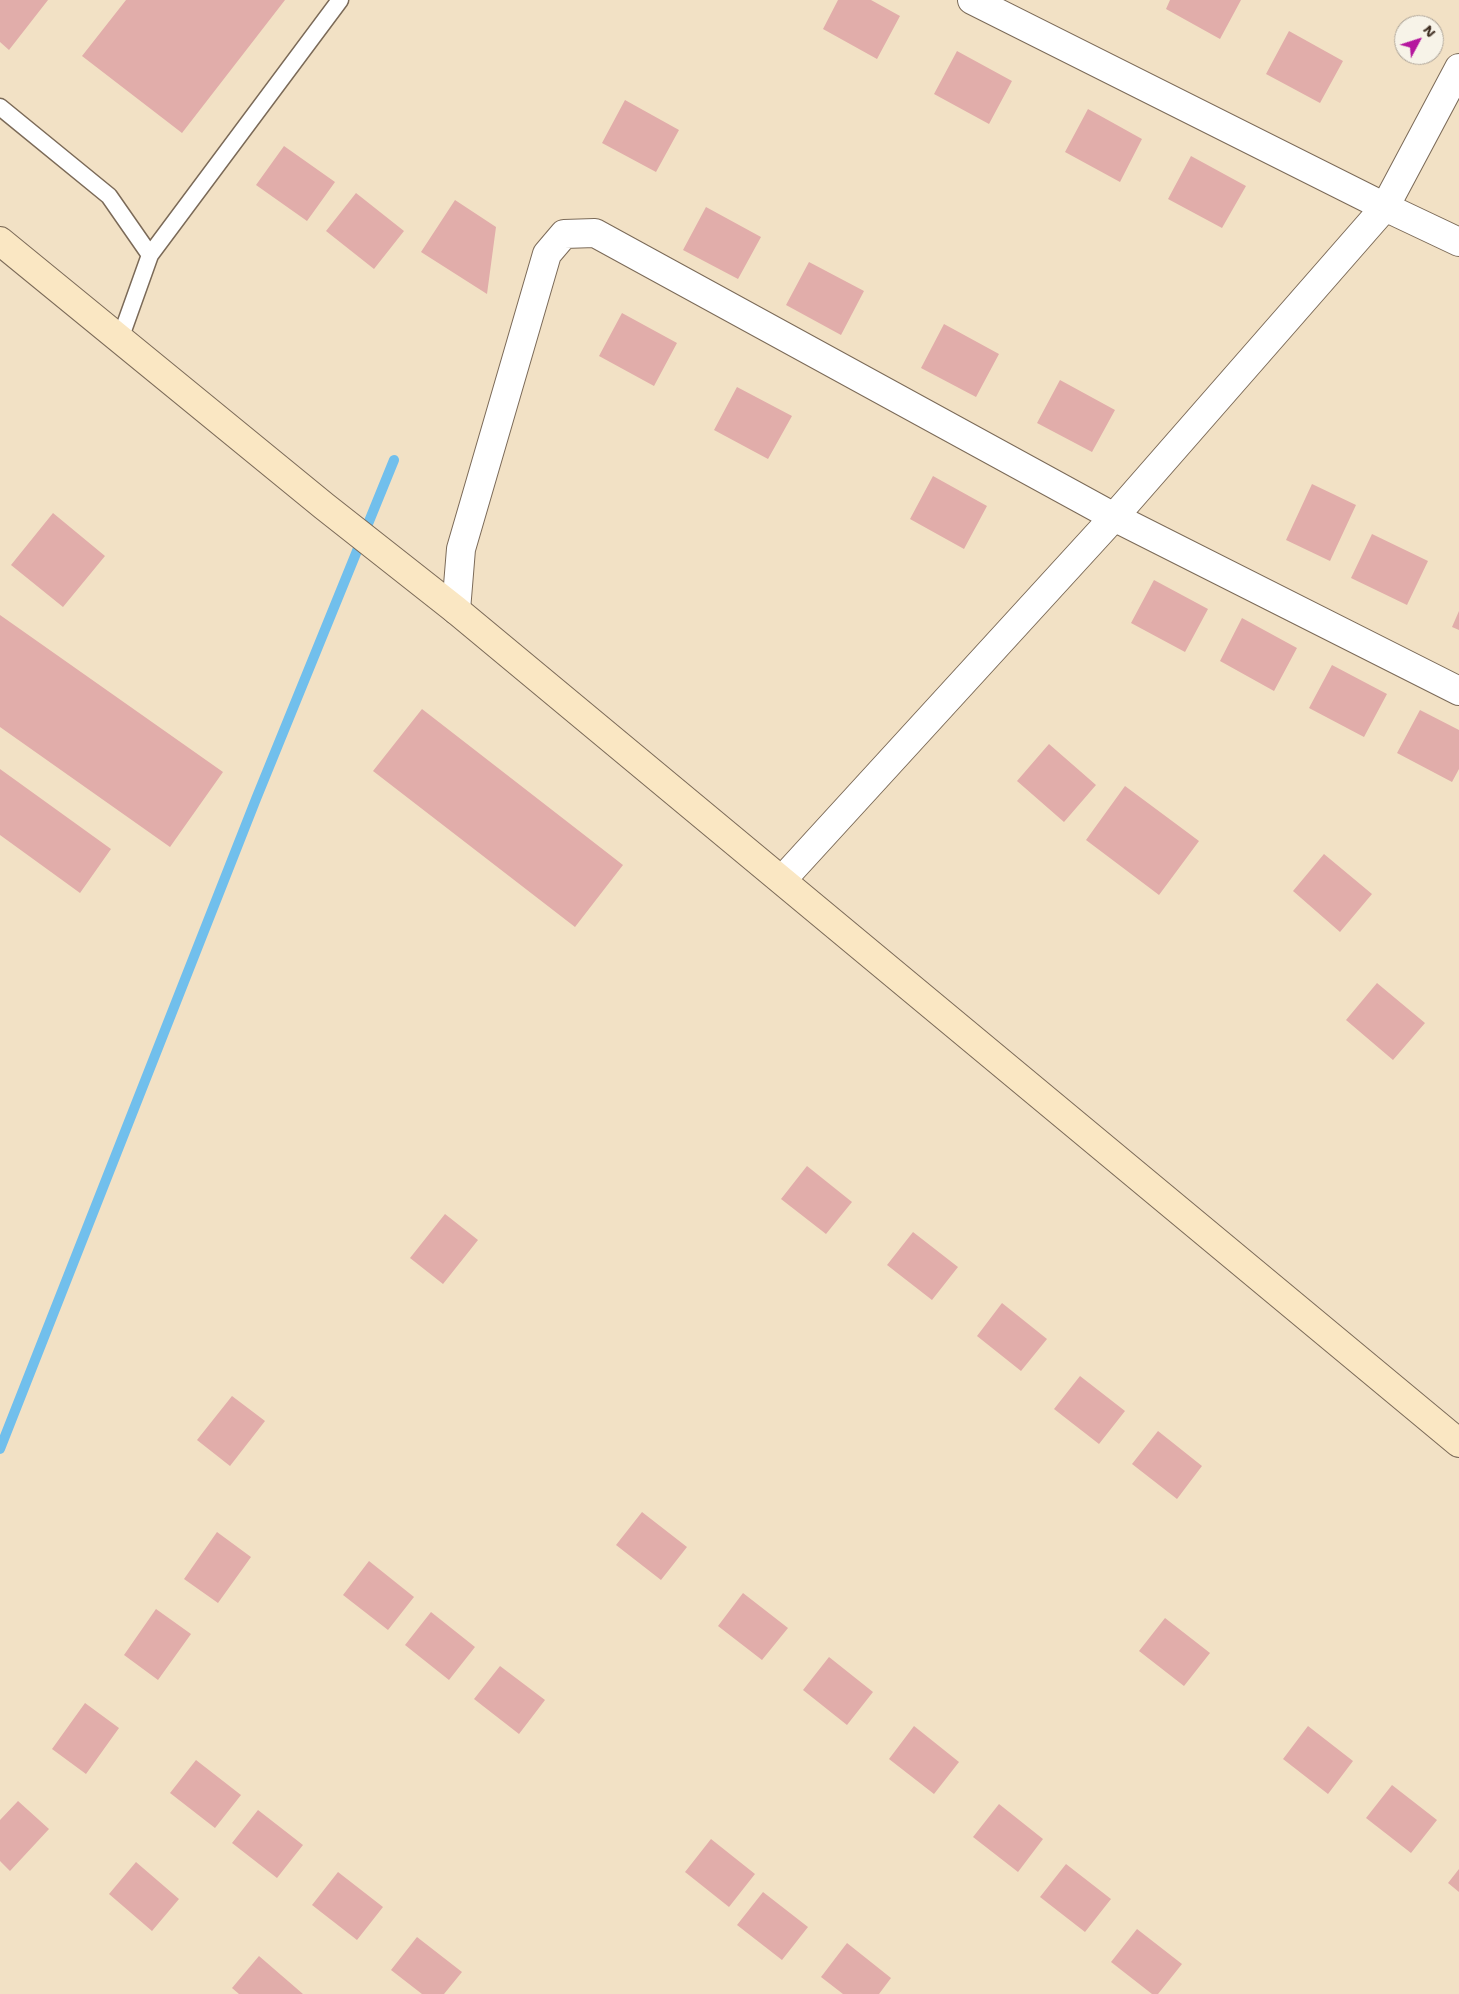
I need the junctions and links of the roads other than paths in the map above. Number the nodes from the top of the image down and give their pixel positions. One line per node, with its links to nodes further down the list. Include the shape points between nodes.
1 (340, 0): 8 (lane)
2 (972, 0): 5 (street)
3 (1459, 68): 5 (street)
4 (0, 107): 8 (lane, via 109,196)
5 (1385, 207): 7 (street); 10 (street)
6 (0, 241): 9 (main road)
7 (1459, 242)
8 (150, 255): 9 (lane)
9 (120, 339): 11 (main road)
10 (1114, 517): 11 (street, via 594,233 564,234 547,254 461,549); 12 (street); 13 (street)
11 (456, 610): 13 (main road)
12 (1459, 692)
13 (782, 880): 14 (main road)
14 (1459, 1443)

